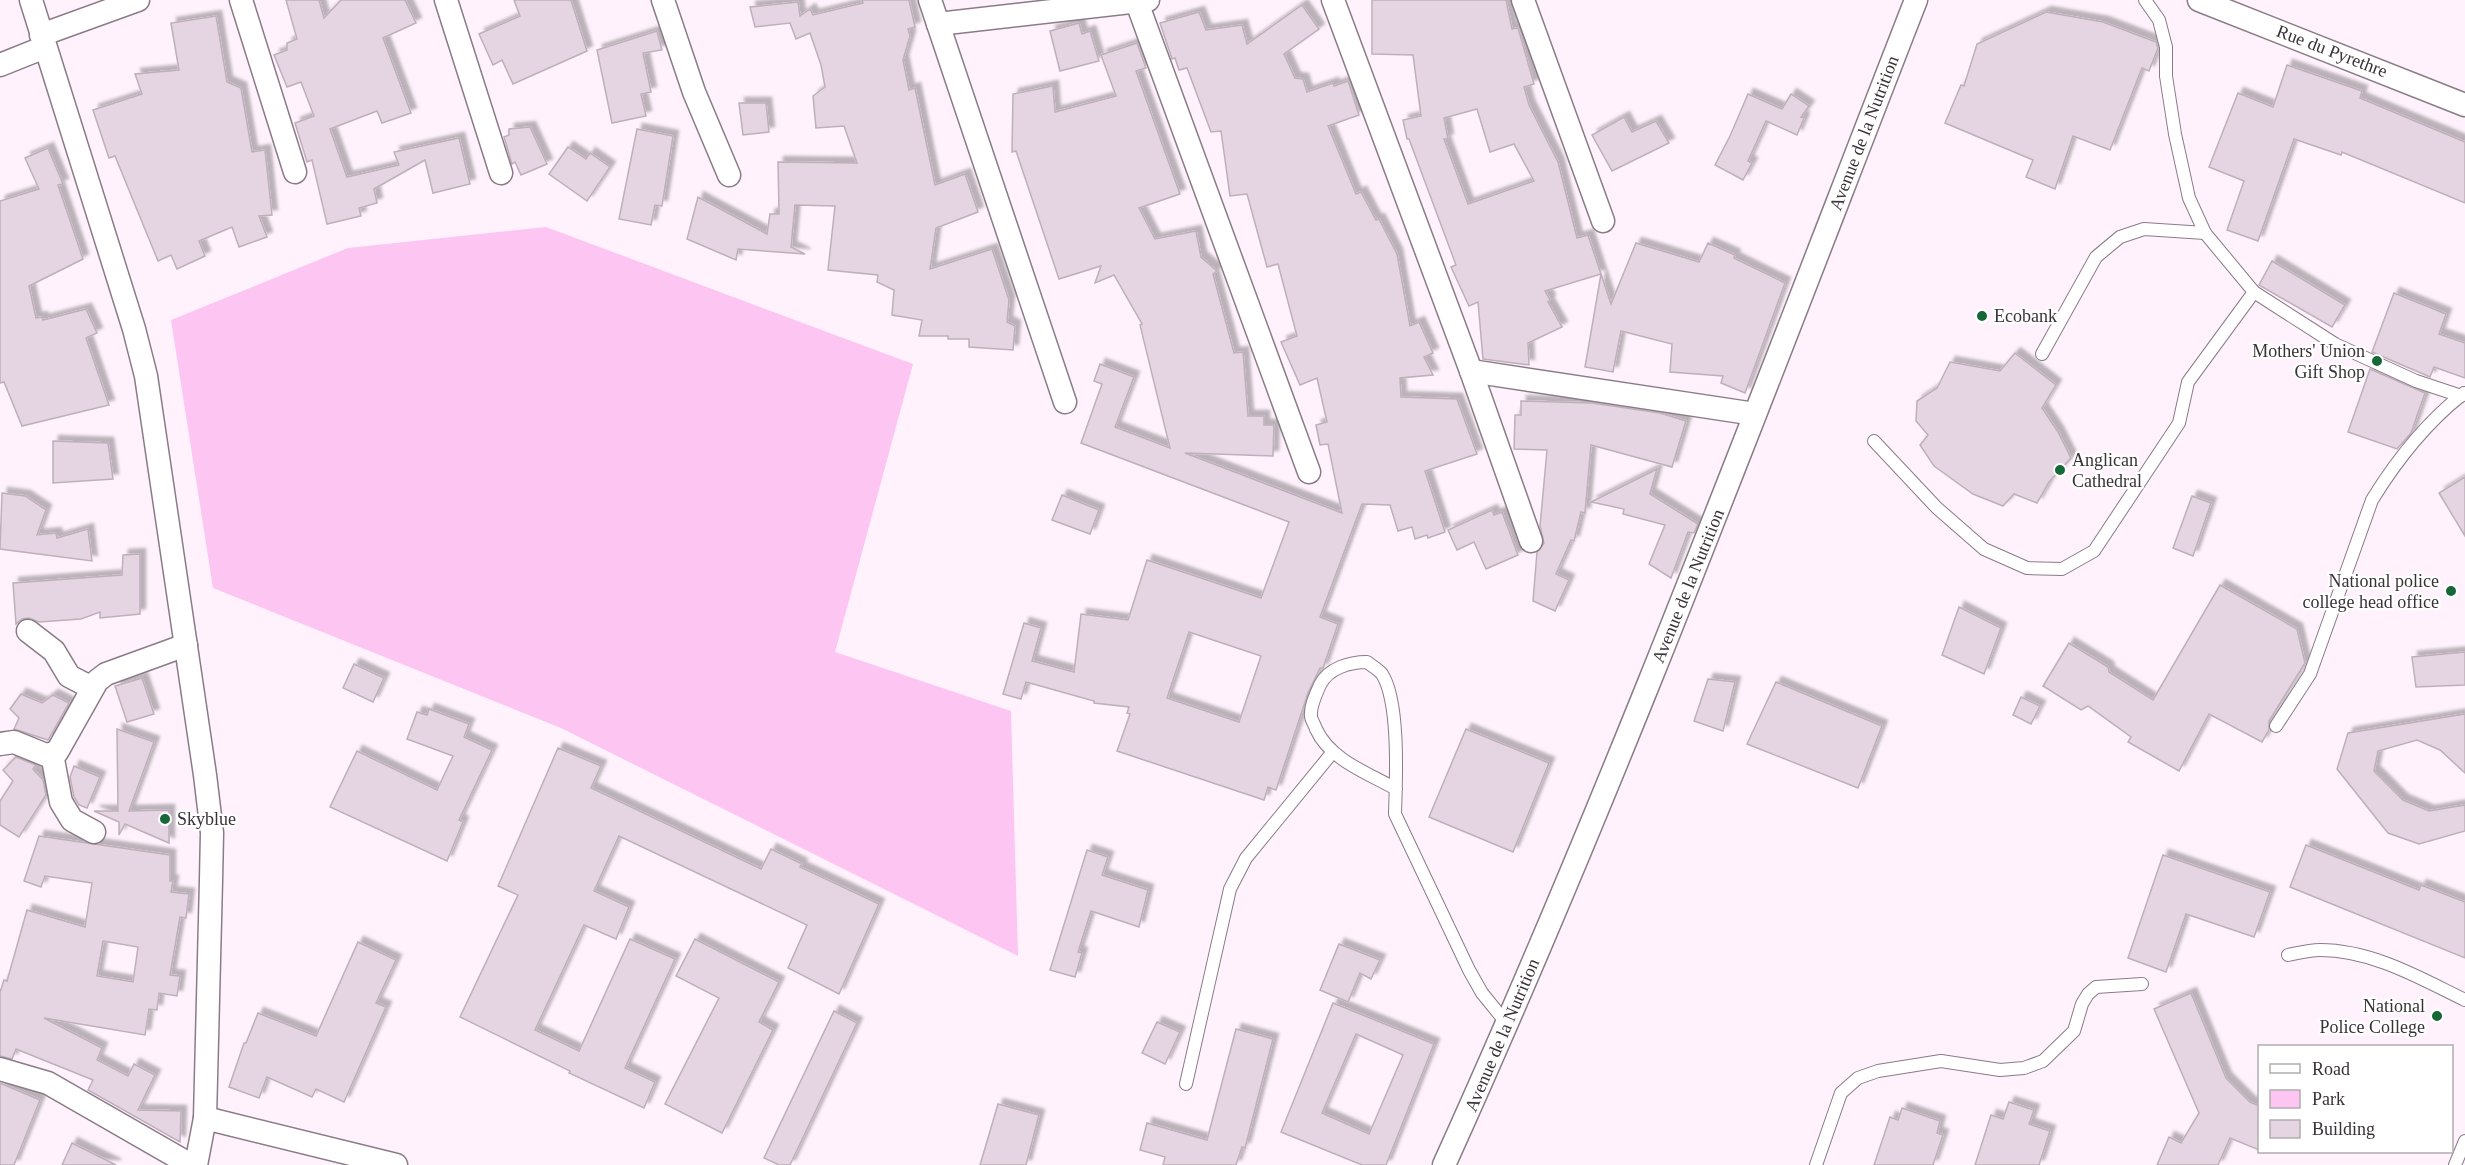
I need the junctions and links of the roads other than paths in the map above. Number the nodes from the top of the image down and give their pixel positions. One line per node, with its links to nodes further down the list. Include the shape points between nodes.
1 (31, 0): 14 (street)
2 (138, 0): 14 (street)
3 (241, 0): 17 (street)
4 (446, 0): 18 (street)
5 (663, 0): 19 (street, via 694,92)
6 (930, 0): 13 (street)
7 (1140, 0): 13 (street); 29 (street)
8 (1333, 0): 24 (street)
9 (1523, 0): 20 (street)
10 (1916, 0): 27 (street, Avenue de la Nutrition)
11 (2145, 0): 21 (lane, via 2159,20 2166,46 2166,76 2175,134 2189,198)
12 (2199, 0): 16 (street, Rue du Pyrethre)
13 (938, 24): 26 (street)
14 (43, 41): 15 (street); 32 (street, via 146,376)
15 (0, 65)
16 (2465, 105)
17 (295, 172)
18 (501, 173)
19 (729, 175)
20 (1603, 221)
21 (2205, 233): 22 (lane); 23 (lane, via 2145,229 2120,237 2096,257)
22 (2254, 292): 25 (lane, via 2335,344 2416,381); 28 (lane, via 2188,382 2179,423 2094,551 2062,569 2027,568 1984,549 1936,508)
23 (2042, 354)
24 (1471, 371): 27 (street); 30 (street)
25 (2463, 394): 34 (lane, via 2436,417 2372,500 2310,674)
26 (1065, 402)
27 (1755, 414): 43 (street, Avenue de la Nutrition)
28 (1874, 441)
29 (1309, 472)
30 (1531, 541)
31 (28, 631): 33 (street, via 54,651 69,676)
32 (186, 645): 33 (street, via 106,674); 46 (street, via 212,833)
33 (92, 688): 37 (street, via 64,742)
34 (2276, 726)
35 (0, 744): 37 (street, via 14,742 46,756)
36 (1332, 753): 38 (lane); 38 (lane, via 1311,717 1315,697 1322,681 1335,670 1353,662 1367,662 1382,674 1389,696 1397,748); 45 (lane, via 1246,858 1230,888)
37 (52, 754): 39 (street, via 61,802 72,820)
38 (1396, 789): 43 (lane, via 1395,814 1469,970)
39 (94, 832)
40 (2288, 955): 42 (lane, via 2318,949 2351,953 2391,965)
41 (2142, 984): 52 (lane, via 2096,987 2082,1004 2074,1031 2043,1061 2024,1068 2000,1070 1941,1061 1857,1078 1841,1093)
42 (2465, 1000)
43 (1508, 1025): 51 (street, Avenue de la Nutrition)
44 (0, 1069): 48 (street, via 48,1083)
45 (1186, 1084)
46 (206, 1118): 49 (street); 50 (street)
47 (2465, 1141): 53 (lane)
48 (190, 1165)
49 (196, 1165)
50 (396, 1165)
51 (1444, 1165)
52 (1816, 1165)
53 (2455, 1165)

